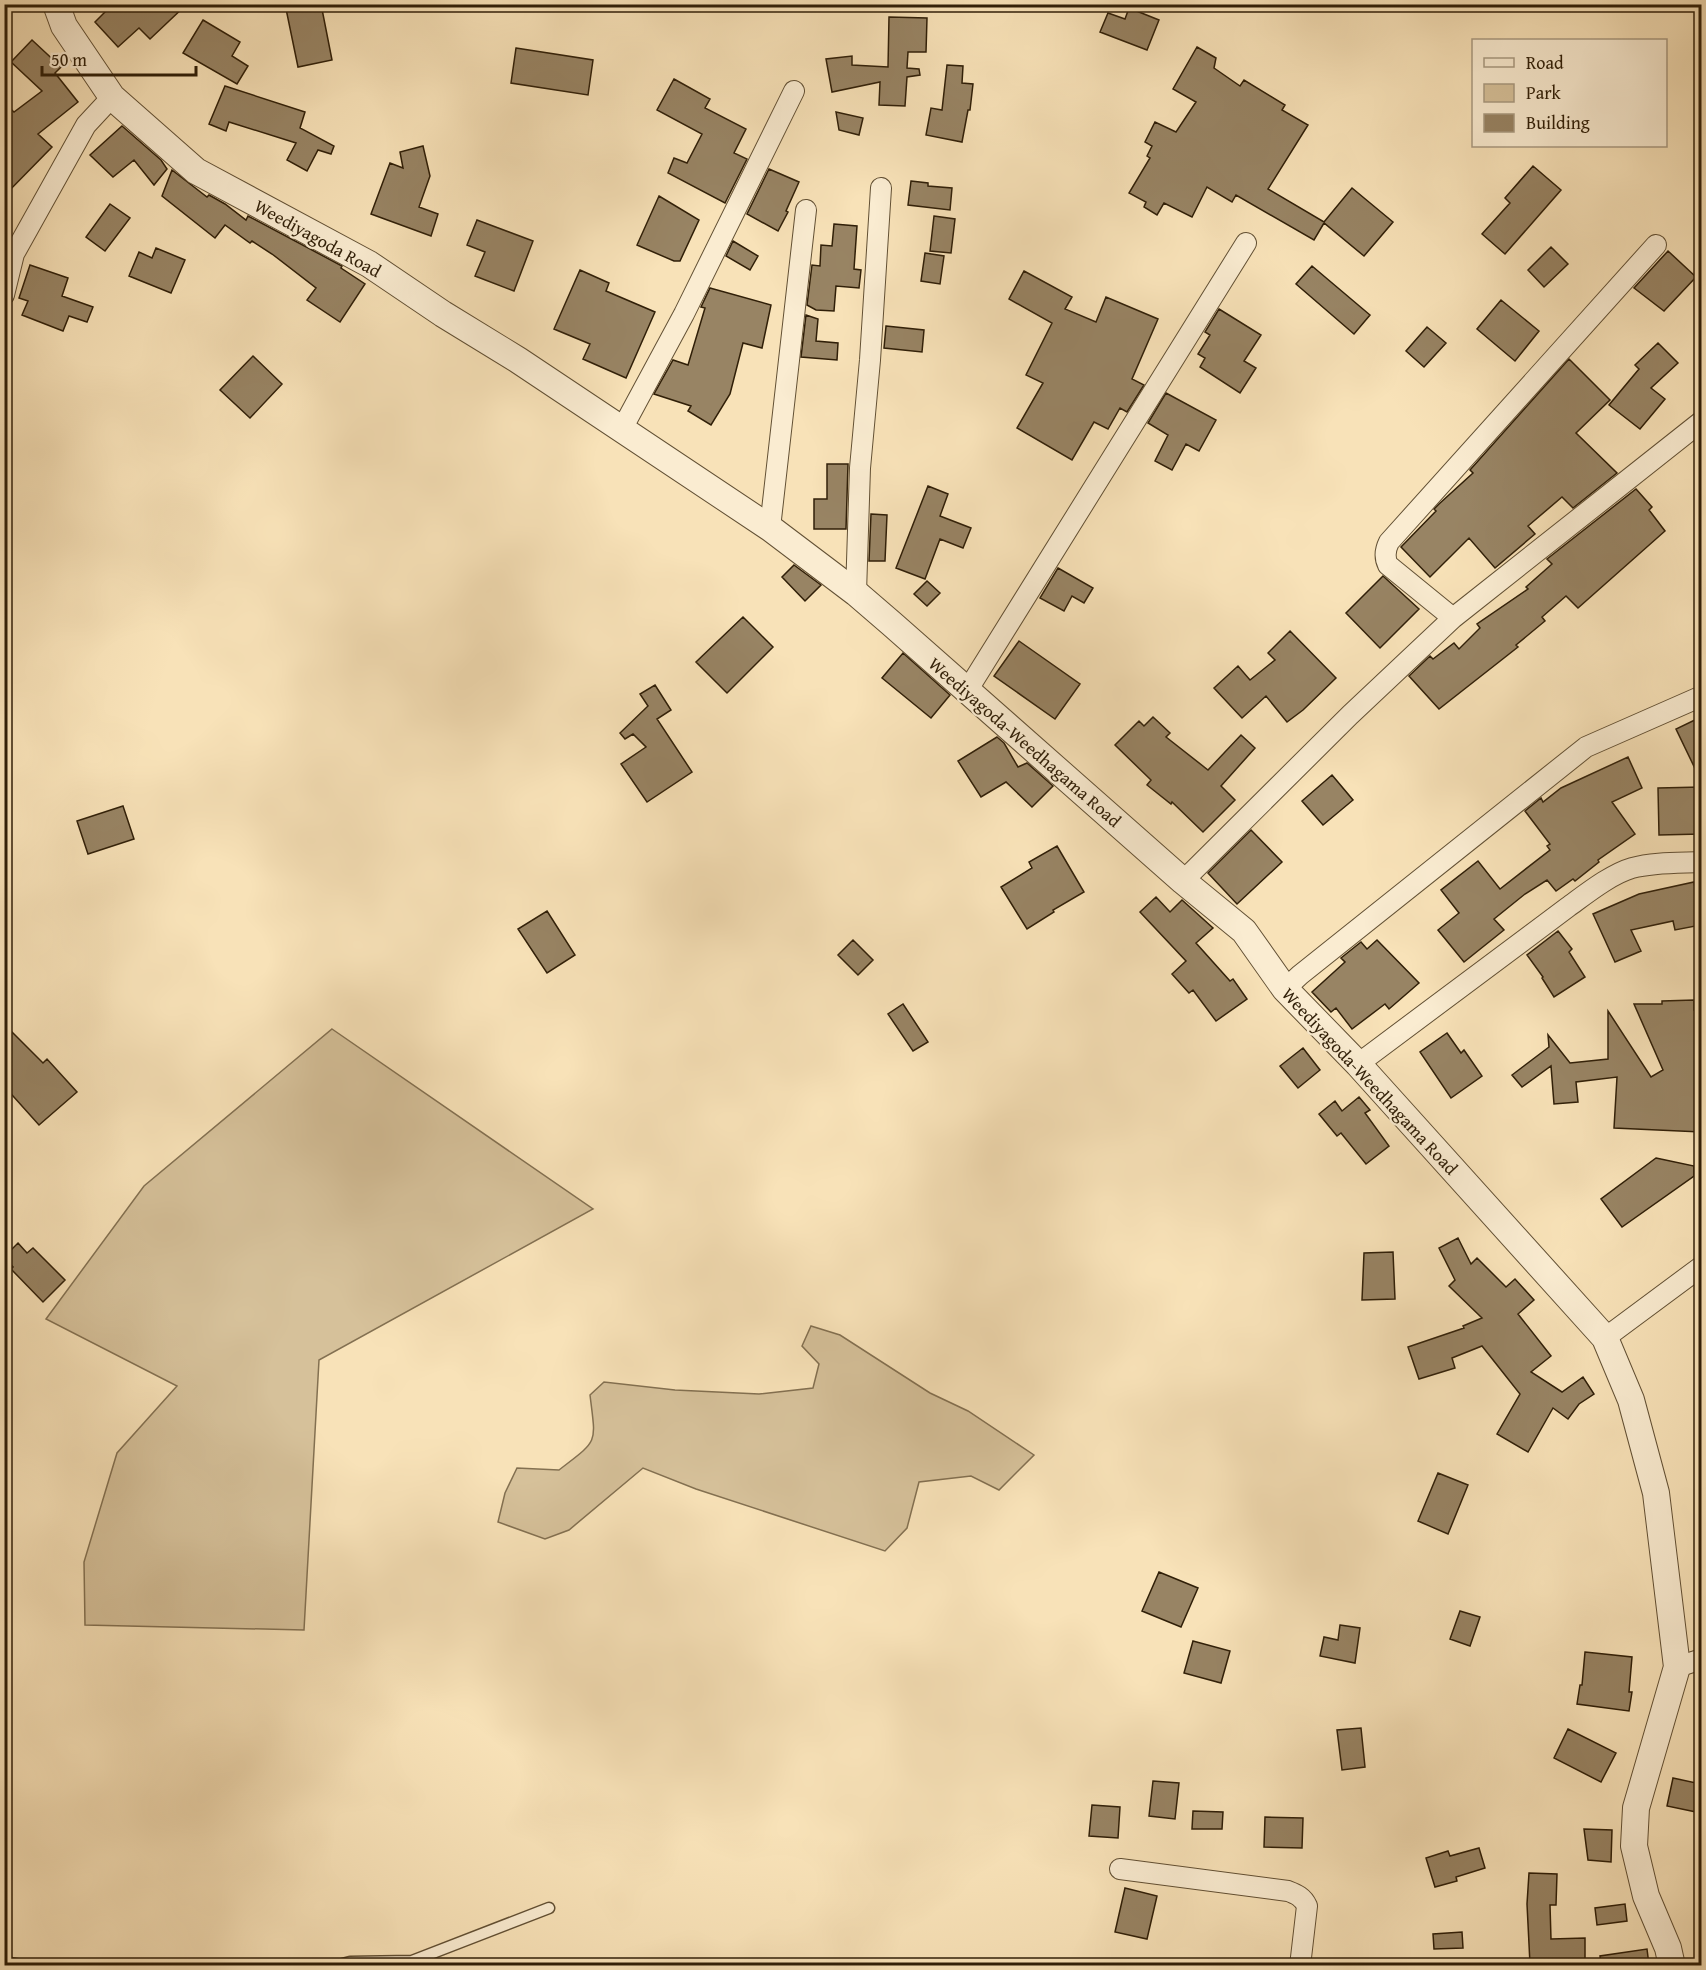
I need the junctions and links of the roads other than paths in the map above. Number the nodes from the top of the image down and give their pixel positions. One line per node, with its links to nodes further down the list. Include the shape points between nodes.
1 (56, 4): 3 (street, Weediyagoda Road, via 64,26)
2 (794, 91): 10 (street, via 684,314)
3 (112, 97): 8 (street, via 86,125 14,254); 10 (street, Weediyagoda Road, via 196,171 369,264)
4 (881, 188): 12 (street, via 860,468)
5 (806, 210): 11 (street)
6 (1246, 243): 14 (street)
7 (1656, 245): 13 (street, via 1389,542 1385,558 1388,565)
8 (4, 295)
9 (1701, 421): 13 (street)
10 (622, 429): 11 (street, Weediyagoda-Weedhagama Road)
11 (770, 528): 12 (street, Weediyagoda-Weedhagama Road)
12 (856, 593): 14 (street, Weediyagoda-Weedhagama Road)
13 (1453, 618): 17 (street)
14 (967, 691): 17 (street, Weediyagoda-Weedhagama Road)
15 (1701, 696): 18 (street, via 1586,747)
16 (1701, 862): 19 (street, via 1630,869 1602,884)
17 (1183, 881): 18 (street, Weediyagoda-Weedhagama Road, via 1244,931)
18 (1285, 989): 19 (street, Weediyagoda-Weedhagama Road)
19 (1358, 1064): 21 (street, Weediyagoda-Weedhagama Road)
20 (1701, 1266): 21 (street)
21 (1605, 1338): 23 (street, Weediyagoda-Weedhagama Road, via 1631,1400 1656,1493)
22 (1701, 1659): 23 (street)
23 (1677, 1667): 30 (street, Weediyagoda-Weedhagama Road, via 1636,1808 1634,1846 1646,1896)
24 (1120, 1869): 29 (street, via 1294,1893 1307,1906)
25 (549, 1908): 28 (lane, via 412,1961)
26 (4, 1962): 27 (lane)
27 (26, 1965)
28 (335, 1965)
29 (1300, 1965)
30 (1672, 1965)

